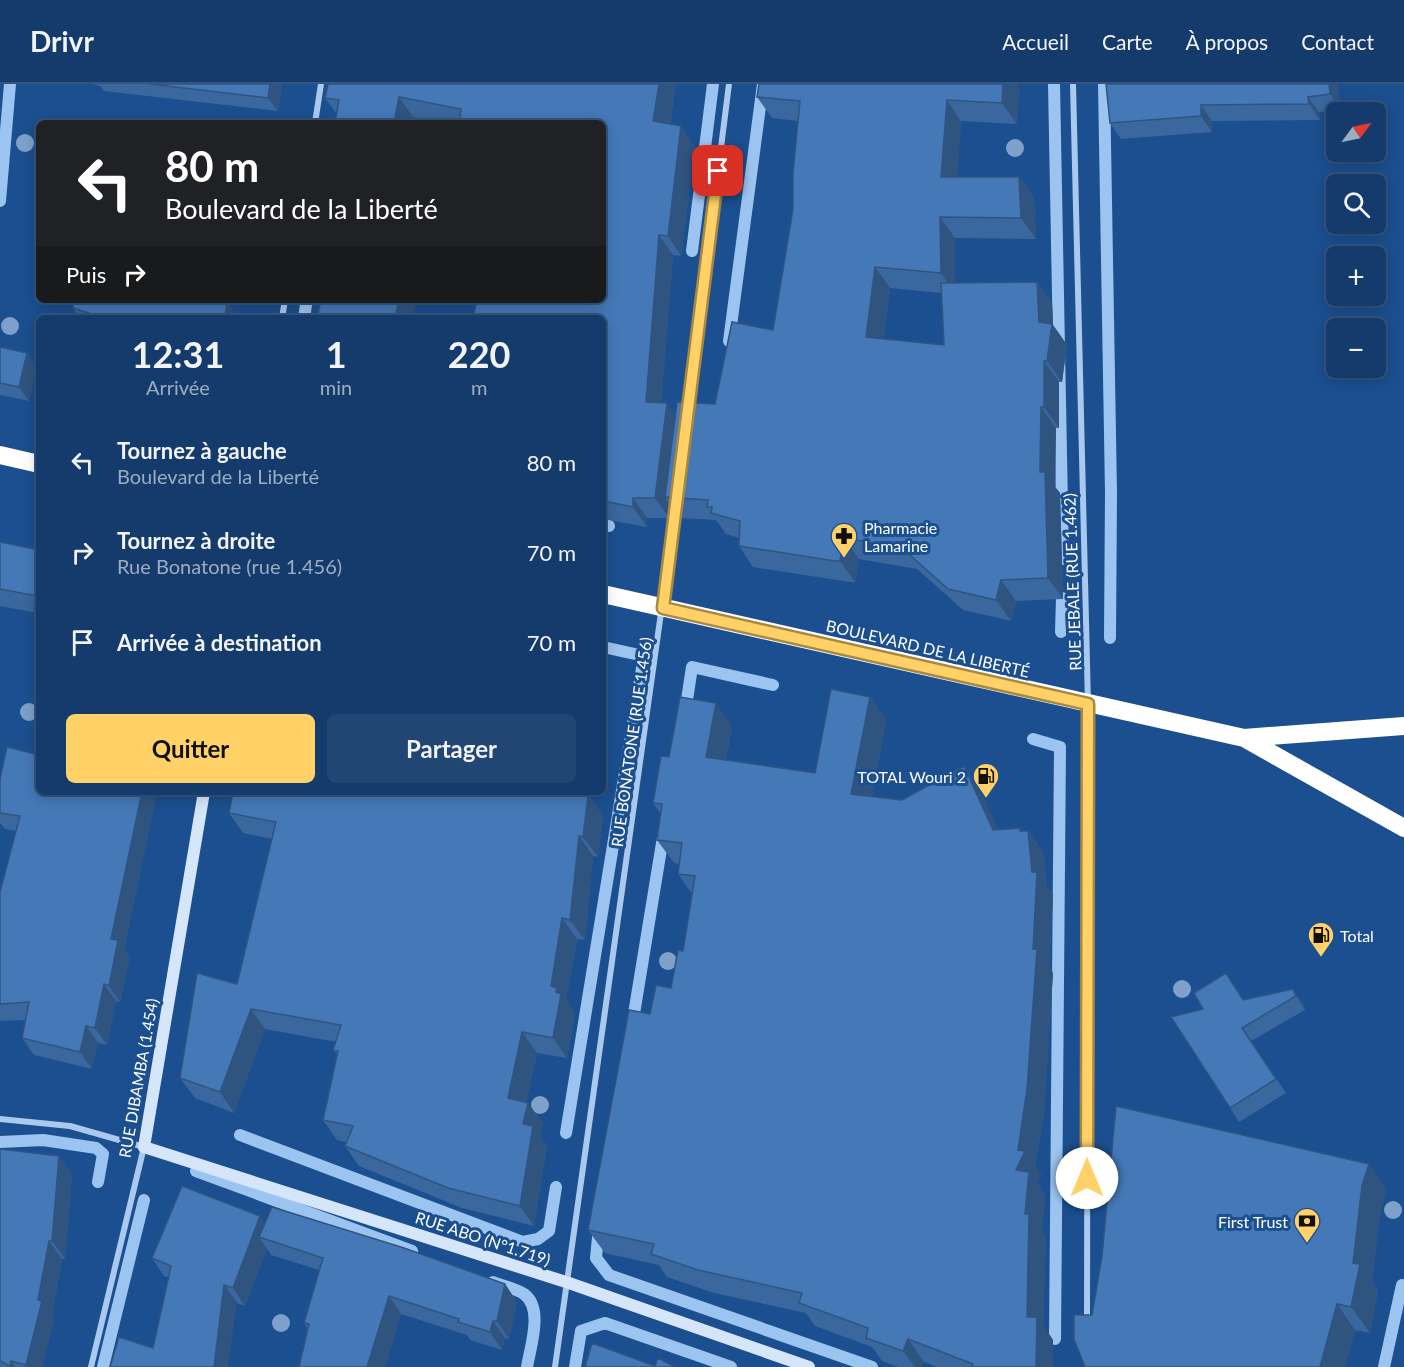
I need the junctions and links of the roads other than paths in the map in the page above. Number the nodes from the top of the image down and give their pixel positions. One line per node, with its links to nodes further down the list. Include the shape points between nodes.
1 (321, 84): 4 (street)
2 (729, 84): 5 (street)
3 (1073, 84): 11 (street, RUE JEBALE (RUE 1.462))
4 (315, 120)
5 (687, 419)
6 (0, 455): 7 (highway)
7 (36, 463)
8 (676, 502): 10 (street, RUE BONATONE (RUE 1.456))
9 (606, 595): 10 (highway, BOULEVARD DE LA LIBERTÉ)
10 (663, 608): 11 (highway, BOULEVARD DE LA LIBERTÉ); 18 (street, RUE BONATONE (RUE 1.456))
11 (1088, 704): 13 (highway, BOULEVARD DE LA LIBERTÉ); 19 (street, RUE JEBALE (RUE 1.462))
12 (1404, 726): 13 (highway, BOULEVARD DE LA LIBERTÉ)
13 (1244, 738): 15 (highway, BOULEVARD DE LA LIBERTÉ)
14 (203, 795): 17 (street, RUE DIBAMBA (1.454))
15 (1404, 828)
16 (0, 1119): 17 (street, via 70,1126)
17 (144, 1147): 18 (street, RUE ABO (N°1.719)); 20 (street, RUE DIBAMBA (1.454))
18 (569, 1283): 21 (street, RUE BONATONE (RUE 1.456)); 22 (street, RUE ABO (N°1.719))
19 (1087, 1332)
20 (91, 1367)
21 (555, 1367)
22 (809, 1367)

